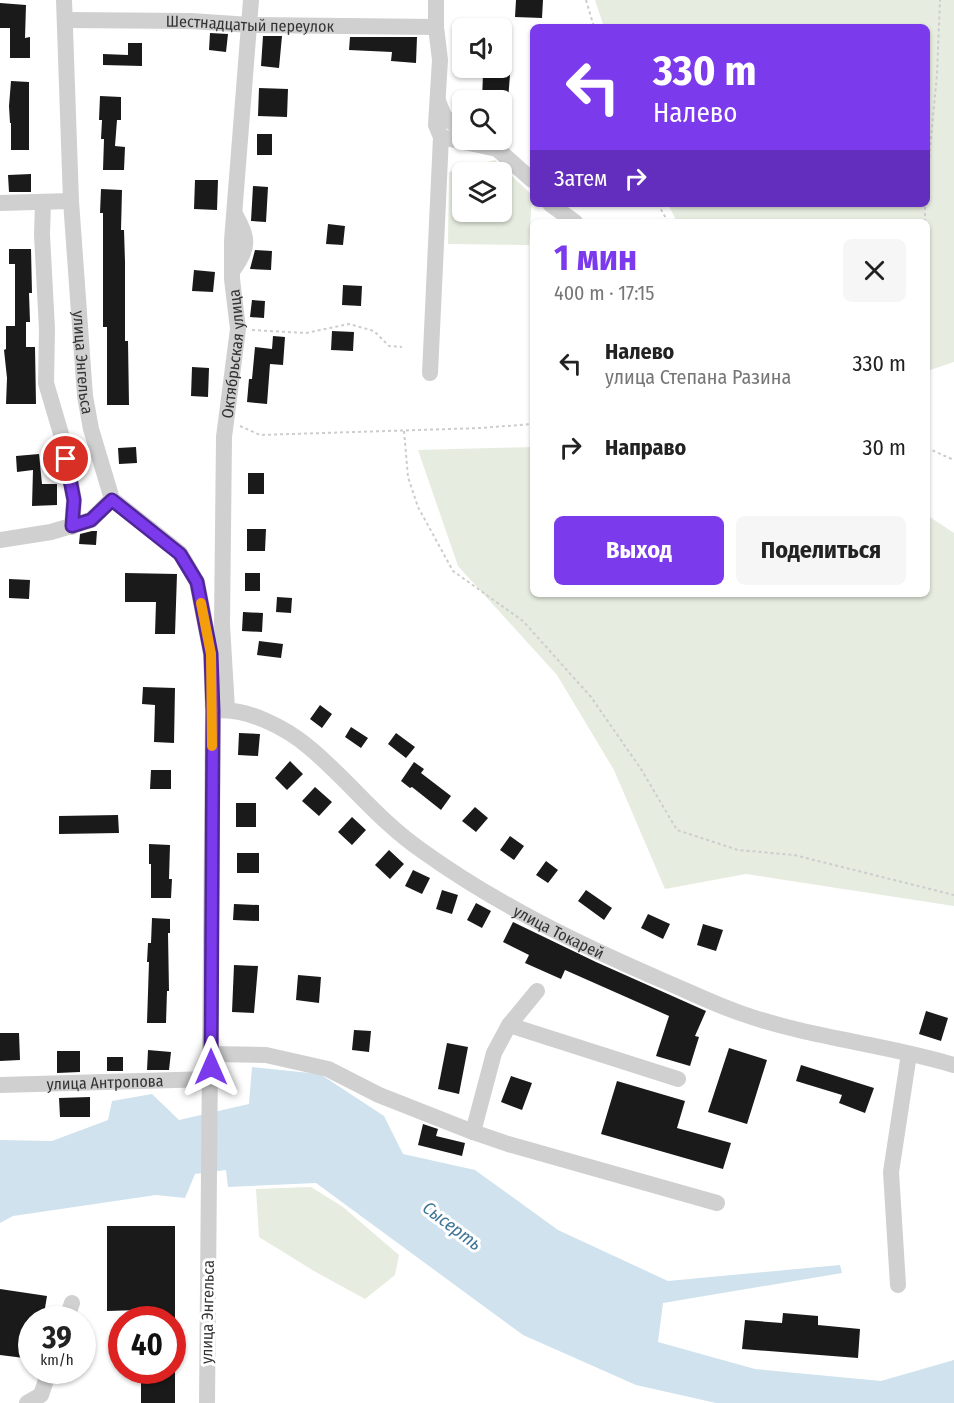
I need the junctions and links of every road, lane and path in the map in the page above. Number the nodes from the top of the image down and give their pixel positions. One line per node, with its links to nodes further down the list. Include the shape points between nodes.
1 (64, 0): 6 (street, улица Энгельса)
2 (251, 0): 8 (street, Октябрьская улица)
3 (436, 0): 9 (street)
4 (586, 0): 7 (path)
5 (940, 0): 13 (path)
6 (66, 20): 8 (street, Шестнадцатый переулок, via 191,21); 15 (street, улица Энгельса)
7 (593, 24)
8 (250, 26): 9 (street, Шестнадцатый переулок); 20 (street, Октябрьская улица, via 232,271)
9 (436, 27): 10 (street, via 440,60)
10 (438, 99): 11 (street, via 444,116); 12 (street, via 436,125)
11 (452, 123)
12 (441, 138): 14 (street, via 497,148); 22 (street)
13 (930, 149)
14 (530, 178)
15 (71, 201): 16 (street); 28 (street, улица Энгельса, via 85,396)
16 (43, 202): 17 (street); 29 (street, via 46,383 64,444 74,500)
17 (0, 203)
18 (554, 207): 19 (street)
19 (570, 219)
20 (238, 329): 21 (path, via 306,333 350,324 374,331 389,346); 25 (street, Октябрьская улица)
21 (402, 347)
22 (430, 373)
23 (530, 424): 24 (path)
24 (404, 431): 25 (path, via 260,435 238,425); 34 (path, via 408,477 418,507 453,571 523,621 591,697 677,830 738,850 794,855)
25 (224, 437): 32 (street, Октябрьская улица)
26 (930, 449): 27 (path)
27 (954, 460)
28 (112, 500): 29 (street, via 91,520); 31 (street, via 180,554 197,582)
29 (72, 526): 30 (street)
30 (0, 540)
31 (205, 619): 32 (street); 33 (street)
32 (222, 625): 33 (street, Октябрьская улица)
33 (220, 710): 37 (street); 38 (street, улица Токарей, via 273,724 310,748 381,818 420,850 508,907 594,951 743,1014)
34 (954, 895)
35 (537, 991): 36 (street)
36 (509, 1025): 41 (street); 43 (street, via 494,1053)
37 (210, 1054): 40 (street); 43 (street, via 266,1055 328,1070)
38 (909, 1054): 39 (street, улица Токарей); 45 (street, via 891,1172)
39 (954, 1065)
40 (211, 1079): 42 (street, улица Антропова); 50 (street, улица Энгельса)
41 (678, 1079)
42 (0, 1085)
43 (473, 1132): 44 (street)
44 (717, 1203)
45 (898, 1285)
46 (72, 1303): 47 (street)
47 (71, 1306)
48 (45, 1384): 49 (street, via 41,1395)
49 (27, 1403)
50 (207, 1403)

